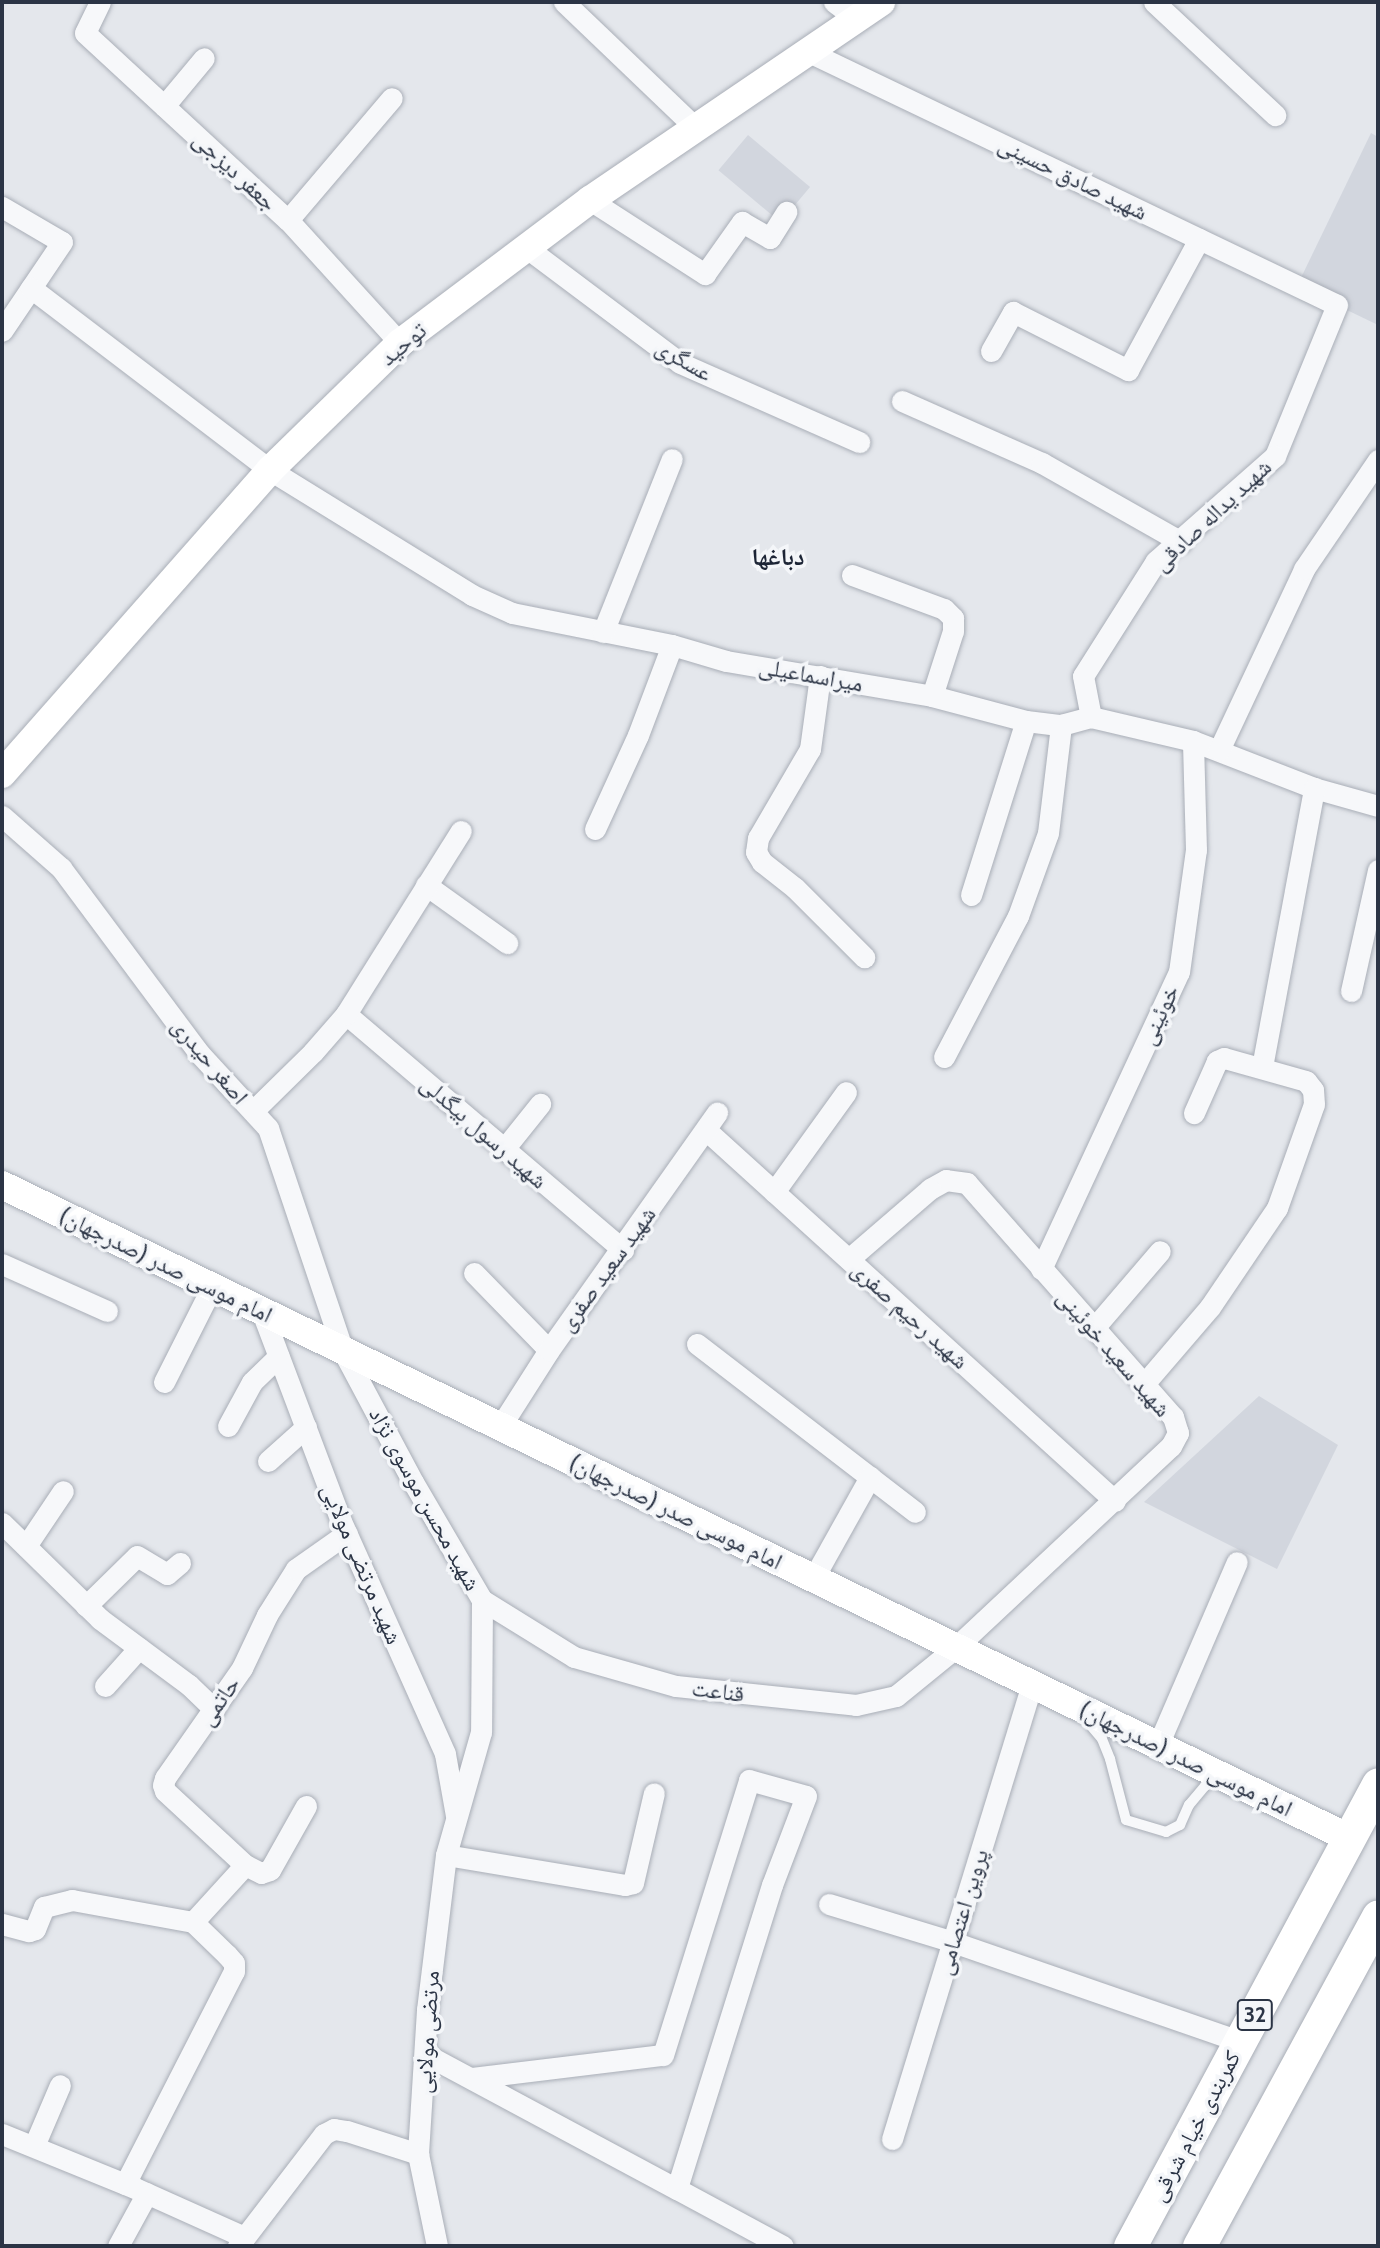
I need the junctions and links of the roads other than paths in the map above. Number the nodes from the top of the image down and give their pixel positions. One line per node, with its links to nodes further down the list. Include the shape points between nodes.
1 (100, 2): 9 (street, جعفر دیزجی, via 85,33)
2 (564, 2): 11 (street)
3 (881, 2): 5 (main road, توحید)
4 (1154, 2): 10 (street)
5 (845, 10): 6 (main road, توحید)
6 (809, 52): 11 (main road, توحید); 16 (street, شهید صادق حسینی)
7 (204, 58): 9 (street)
8 (392, 98): 15 (street)
9 (164, 106): 15 (street, جعفر دیزجی)
10 (1275, 115)
11 (695, 127): 12 (main road, توحید)
12 (590, 200): 14 (street, via 705,274 742,222 770,238); 17 (main road, توحید)
13 (2, 207): 18 (street, via 62,242)
14 (786, 212)
15 (288, 220): 21 (street, جعفر دیزجی)
16 (1199, 239): 19 (street, شهید صادق حسینی); 22 (street, via 1128,370 1013,312)
17 (527, 248): 21 (main road, توحید); 24 (street, عسگری, via 680,363)
18 (31, 288): 20 (street); 27 (street, میراسماعیلی)
19 (1337, 305): 28 (street, شهید یداله صادقی, via 1275,456)
20 (2, 331)
21 (400, 343): 27 (main road, توحید)
22 (991, 351)
23 (902, 401): 28 (street, via 1042,464)
24 (859, 442)
25 (672, 459): 30 (street)
26 (1378, 460): 38 (street, via 1304,569)
27 (270, 470): 30 (street, میراسماعیلی, via 472,595 512,613); 39 (main road, توحید)
28 (1181, 542): 34 (street, شهید یداله صادقی, via 1156,561 1083,677)
29 (852, 575): 33 (street, via 944,609 953,618)
30 (603, 632): 31 (street, میراسماعیلی)
31 (672, 645): 32 (street, میراسماعیلی, via 726,661); 43 (street, via 638,735)
32 (820, 676): 33 (street, میراسماعیلی); 49 (street, via 810,749 758,838 756,852)
33 (932, 696): 35 (street, میراسماعیلی)
34 (1091, 717): 36 (street, میراسماعیلی); 37 (street, میراسماعیلی)
35 (1026, 721): 36 (street, میراسماعیلی); 47 (street)
36 (1062, 725): 52 (street, via 1048,832 1027,892)
37 (1193, 741): 38 (street, میراسماعیلی); 66 (street, خوئینی, via 1196,850 1179,972)
38 (1219, 750): 40 (street, میراسماعیلی)
39 (2, 774)
40 (1314, 788): 41 (street, میراسماعیلی); 53 (street)
41 (1378, 806)
42 (2, 816): 56 (street, اصغر حیدری, via 61,868 199,1053)
43 (594, 828)
44 (461, 831): 46 (street)
45 (1378, 870): 50 (street)
46 (426, 885): 48 (street); 51 (street)
47 (971, 894)
48 (507, 943)
49 (864, 957)
50 (1351, 990)
51 (346, 1014): 56 (street); 59 (street, شهید رسول بیگدلی)
52 (944, 1056)
53 (1262, 1067): 57 (street, via 1231,1057 1217,1061); 77 (street, via 1306,1081 1313,1090 1314,1104 1277,1208 1210,1307)
54 (846, 1092): 61 (street)
55 (540, 1104): 59 (street)
56 (253, 1111): 74 (street, اصغر حیدری, via 268,1128)
57 (1194, 1113)
58 (711, 1121): 61 (street, شهید رحیم صفری); 62 (street, شهید سعید صفری)
59 (504, 1149): 62 (street, شهید رسول بیگدلی)
60 (2, 1185): 68 (main road, (صدرجهان) امام موسی صدر)
61 (774, 1192): 64 (street, شهید رحیم صفری)
62 (623, 1250): 73 (street, شهید سعید صفری)
63 (1160, 1251): 71 (street)
64 (849, 1259): 66 (street, شهید سعید خوئینی, via 946,1180 967,1184); 84 (street, شهید رحیم صفری)
65 (2, 1264): 69 (street)
66 (1041, 1269): 71 (street, شهید سعید خوئینی)
67 (474, 1273): 73 (street)
68 (212, 1287): 70 (main road, (صدرجهان) امام موسی صدر); 76 (street)
69 (107, 1311)
70 (262, 1312): 74 (main road, (صدرجهان) امام موسی صدر); 75 (street, شهید مرتضی مولایی)
71 (1094, 1328): 77 (street, شهید سعید خوئینی)
72 (697, 1344): 82 (street)
73 (549, 1350): 80 (street, شهید سعید صفری)
74 (343, 1351): 80 (main road, (صدرجهان) امام موسی صدر); 92 (street, شهید محسن موسوی نژاد)
75 (279, 1356): 78 (street, via 252,1382); 79 (street, شهید مرتضی مولایی)
76 (164, 1382)
77 (1144, 1384): 84 (street, شهید سعید خوئینی, via 1173,1417 1178,1433 1171,1446)
78 (228, 1426)
79 (306, 1427): 81 (street); 87 (street, شهید مرتضی مولایی)
80 (500, 1427): 91 (main road, (صدرجهان) امام موسی صدر)
81 (268, 1461)
82 (870, 1477): 85 (street); 91 (street)
83 (63, 1491): 88 (street)
84 (1115, 1501): 95 (street, شهید سعید خوئینی)
85 (915, 1512)
86 (2, 1523): 88 (street)
87 (346, 1533): 99 (street, حاتمی, via 296,1569); 105 (street, شهید مرتضی مولایی, via 445,1754)
88 (26, 1546): 93 (street)
89 (1237, 1562): 100 (street)
90 (180, 1563): 93 (street, via 167,1574 137,1556)
91 (813, 1579): 95 (main road, (صدرجهان) امام موسی صدر)
92 (482, 1600): 95 (street, قناعت, via 574,1657 676,1686 806,1701 856,1705 896,1696); 105 (street, شهید محسن موسوی نژاد, via 481,1732)
93 (86, 1606): 94 (street)
94 (139, 1648): 97 (street); 99 (street)
95 (955, 1648): 96 (main road, (صدرجهان) امام موسی صدر)
96 (1032, 1685): 98 (main road, (صدرجهان) امام موسی صدر); 113 (street, پروین اعتصامی)
97 (105, 1686)
98 (1071, 1704): 100 (main road, (صدرجهان) امام موسی صدر); 101 (lane, via 1102,1739 1126,1820 1166,1832 1173,1829 1205,1786)
99 (214, 1709): 108 (street, حاتمی, via 163,1785)
100 (1158, 1745): 101 (main road, (صدرجهان) امام موسی صدر)
101 (1220, 1776): 106 (main road, (صدرجهان) امام موسی صدر)
102 (1378, 1784): 106 (highway, کمربندی خیام شرقی / 32)
103 (654, 1793): 107 (street, via 633,1883)
104 (306, 1807): 108 (street, via 270,1870 261,1873)
105 (456, 1818): 107 (street, مرتضی مولایی)
106 (1351, 1839): 114 (highway, کمربندی خیام شرقی / 32)
107 (446, 1855): 115 (street, مرتضی مولایی)
108 (245, 1865): 111 (street)
109 (829, 1904): 113 (street)
110 (1378, 1916): 130 (highway)
111 (192, 1922): 112 (street, via 72,1900 44,1907 35,1929); 122 (street, via 234,1963 234,1971)
112 (2, 1924)
113 (953, 1942): 114 (street); 119 (street, پروین اعتصامی)
114 (1241, 2042): 129 (highway, کمربندی خیام شرقی / 32)
115 (425, 2054): 116 (street); 121 (street, مرتضی مولایی)
116 (472, 2078): 123 (street); 123 (street, via 663,2055 749,1780 806,1796 772,1885)
117 (60, 2085): 120 (street)
118 (2, 2134): 120 (street)
119 (892, 2139)
120 (34, 2146): 122 (street)
121 (418, 2154): 125 (street, via 334,2129 324,2134); 127 (street, مرتضی مولایی)
122 (125, 2184): 124 (street)
123 (677, 2189): 128 (street)
124 (147, 2193): 125 (street); 126 (street)
125 (241, 2242)
126 (118, 2246)
127 (437, 2246)
128 (783, 2246)
129 (1130, 2246)
130 (1199, 2246)

